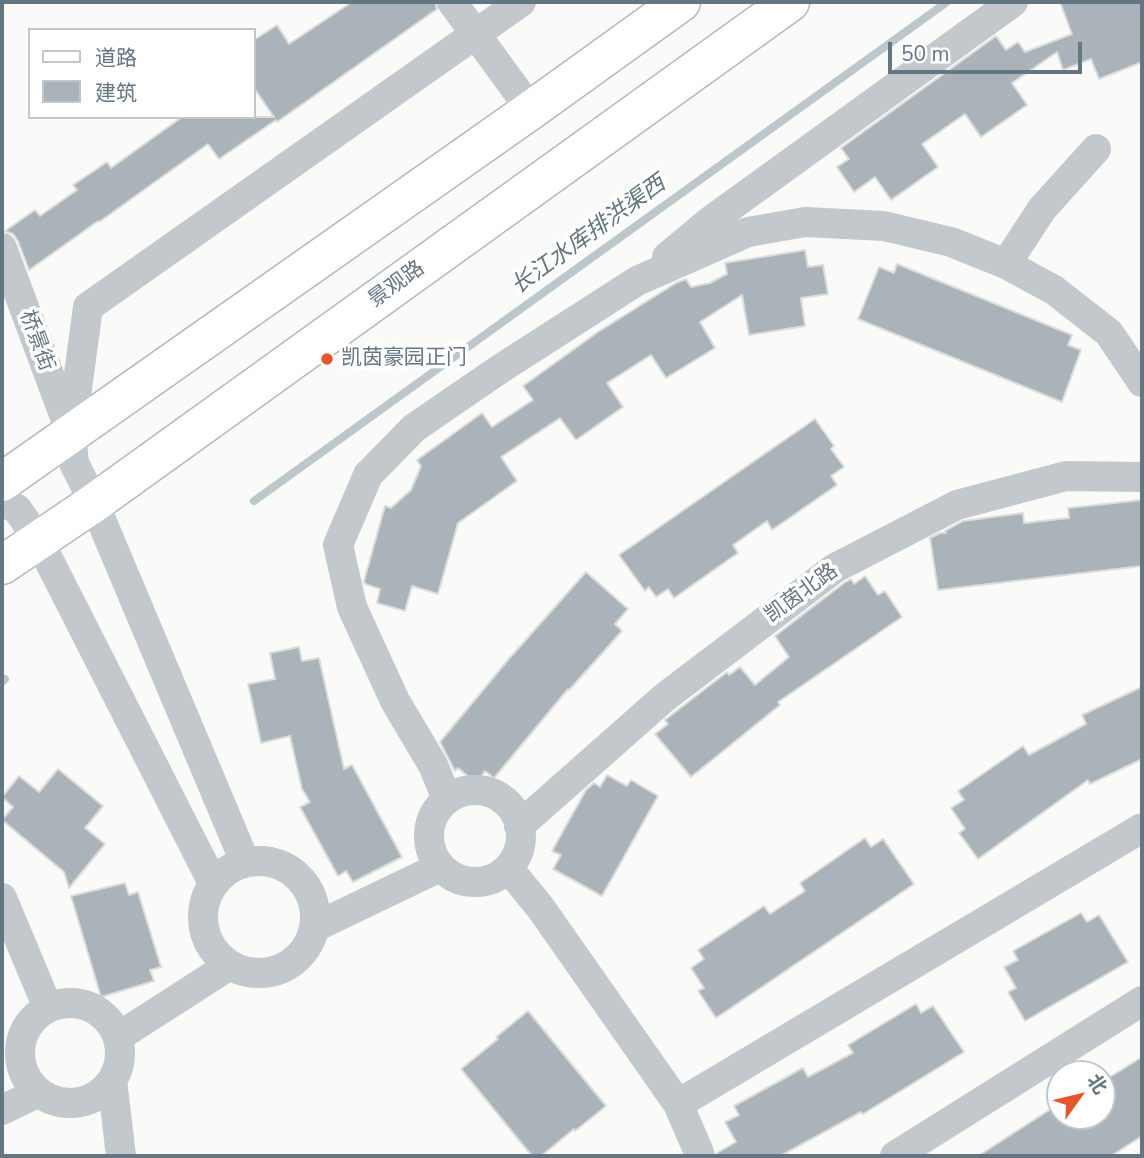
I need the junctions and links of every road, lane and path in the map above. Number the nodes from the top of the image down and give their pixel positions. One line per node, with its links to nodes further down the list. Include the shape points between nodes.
1 (452, 2): 6 (street)
2 (521, 2): 6 (street)
3 (681, 2): 7 (main road)
4 (790, 2): 17 (main road, 景观路)
5 (1013, 2): 11 (street, via 709,222)
6 (475, 34): 7 (street); 13 (street, via 88,307)
7 (531, 110): 13 (main road)
8 (1096, 149): 10 (street, via 1042,209)
9 (2, 248): 13 (street, 桥景街)
10 (1006, 264): 11 (street, via 951,242 884,226 805,222 748,232); 12 (street, via 1054,289 1109,333)
11 (637, 281): 20 (street, via 414,428 368,475 338,545 352,607)
12 (1142, 382)
13 (71, 433): 15 (main road); 17 (street, via 74,463)
14 (1141, 477): 21 (street, 凯茵北路, via 1066,476 957,505 835,568 665,697)
15 (2, 482)
16 (2, 501): 18 (street, via 17,509)
17 (94, 503): 18 (main road, 景观路); 23 (street)
18 (38, 540): 19 (main road, 景观路); 26 (street)
19 (2, 565)
20 (447, 799): 21 (street, via 460,792 490,793 513,811); 24 (street, via 436,811 428,840)
21 (519, 826): 25 (street, via 521,841)
22 (1142, 828): 35 (street)
23 (245, 862): 26 (street); 28 (street, via 282,865 298,876 315,909)
24 (440, 867): 25 (street, via 467,882 482,882); 28 (street)
25 (508, 868): 35 (street)
26 (213, 883): 29 (street, via 202,919 206,937)
27 (2, 898): 31 (street)
28 (315, 927): 29 (street, via 298,959 282,969 246,972)
29 (230, 965): 32 (street)
30 (1142, 1001): 39 (street)
31 (48, 1007): 32 (street, via 82,1004 97,1010); 34 (street, via 25,1031 20,1048 28,1080)
32 (118, 1037): 33 (street, via 120,1053)
33 (112, 1080): 34 (street, via 84,1101 53,1100); 37 (street)
34 (39, 1091): 36 (street)
35 (678, 1104): 38 (street)
36 (2, 1110)
37 (121, 1156)
38 (700, 1156)
39 (895, 1156)

